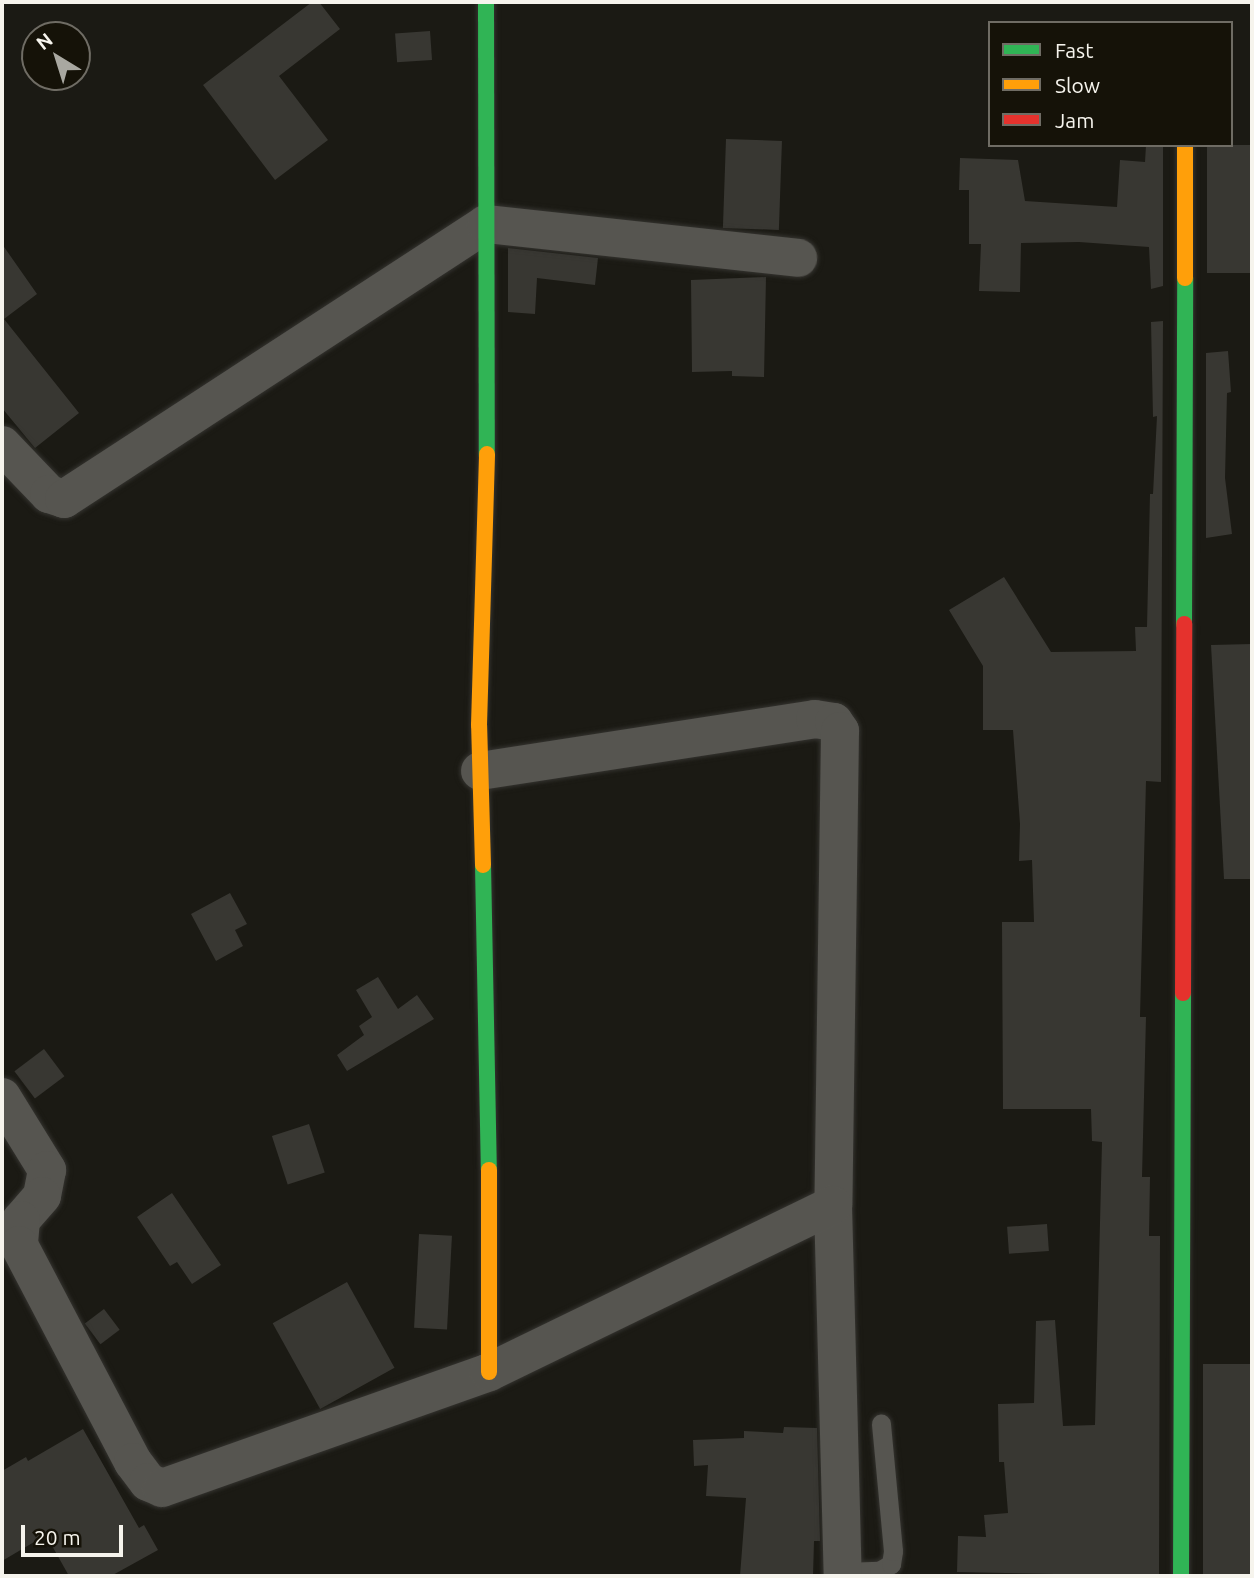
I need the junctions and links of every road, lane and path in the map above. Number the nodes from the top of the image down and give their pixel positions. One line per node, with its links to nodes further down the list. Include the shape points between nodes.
1 (486, 2): 3 (street)
2 (1185, 147): 12 (street)
3 (486, 224): 4 (street); 5 (street, via 64,499 49,494); 6 (street, via 487,512)
4 (798, 258)
5 (2, 445)
6 (480, 771): 8 (street, via 802,721 834,722 840,731 840,872); 9 (street, via 489,1069)
7 (2, 1097): 9 (street, via 47,1170 42,1196 21,1220 19,1245 133,1462 148,1482 162,1488)
8 (833, 1205): 9 (street); 11 (street)
9 (489, 1372)
10 (881, 1424): 11 (lane, via 891,1564 879,1571)
11 (843, 1574)
12 (1181, 1576)

